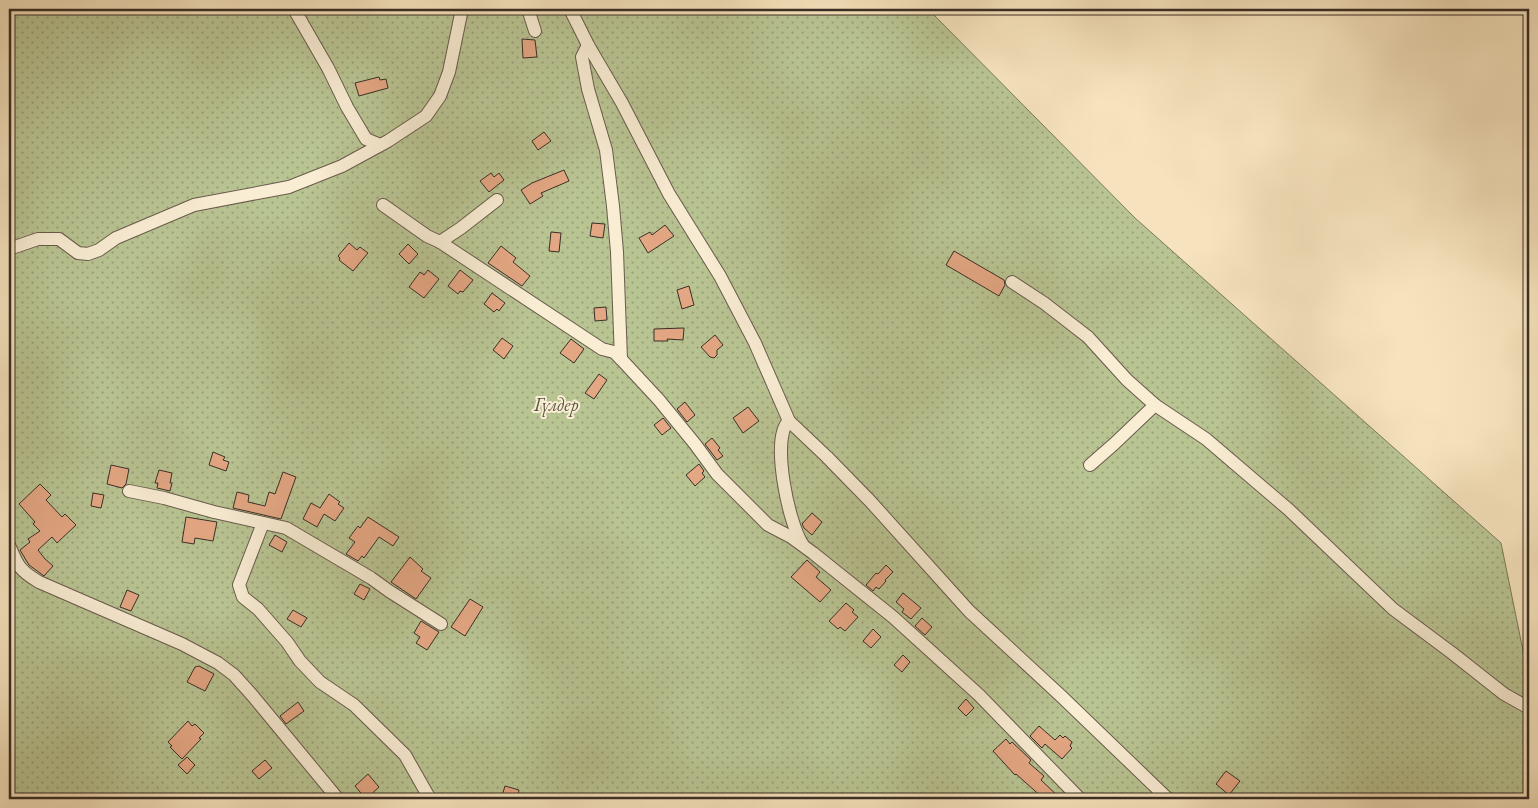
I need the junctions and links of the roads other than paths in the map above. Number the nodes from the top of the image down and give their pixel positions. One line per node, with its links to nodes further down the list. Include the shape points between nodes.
1 (294, 9): 7 (street, via 366,139)
2 (462, 9): 7 (street, via 450,72 440,96 426,116)
3 (528, 9): 5 (street)
4 (570, 9): 6 (street)
5 (535, 31)
6 (588, 45): 13 (street, via 582,57 608,159); 15 (street, via 670,194 720,276 755,342)
7 (380, 145): 11 (street, via 342,166 289,186 194,205 116,238 88,254 78,253 59,239 38,239)
8 (497, 200): 10 (street)
9 (383, 205): 10 (street)
10 (440, 242): 13 (street)
11 (9, 249)
12 (1012, 282): 14 (street, via 1044,302 1088,337)
13 (622, 359): 20 (street, via 717,474 768,524)
14 (1155, 405): 16 (street); 22 (street, via 1206,439 1281,502 1393,609 1504,694)
15 (789, 421): 20 (street, via 785,424 781,444 782,471 792,521); 26 (street, via 870,501 968,611)
16 (1090, 465)
17 (130, 491): 18 (street)
18 (263, 523): 21 (street, via 286,528 304,538); 24 (street, via 239,585 243,597 258,609 320,682 354,705 405,756)
19 (9, 545): 23 (street, via 23,572 39,582 182,644 234,675)
20 (804, 547): 25 (street, via 893,617 979,695)
21 (441, 624)
22 (1529, 708)
23 (338, 799)
24 (430, 799)
25 (1080, 799)
26 (1168, 799)

